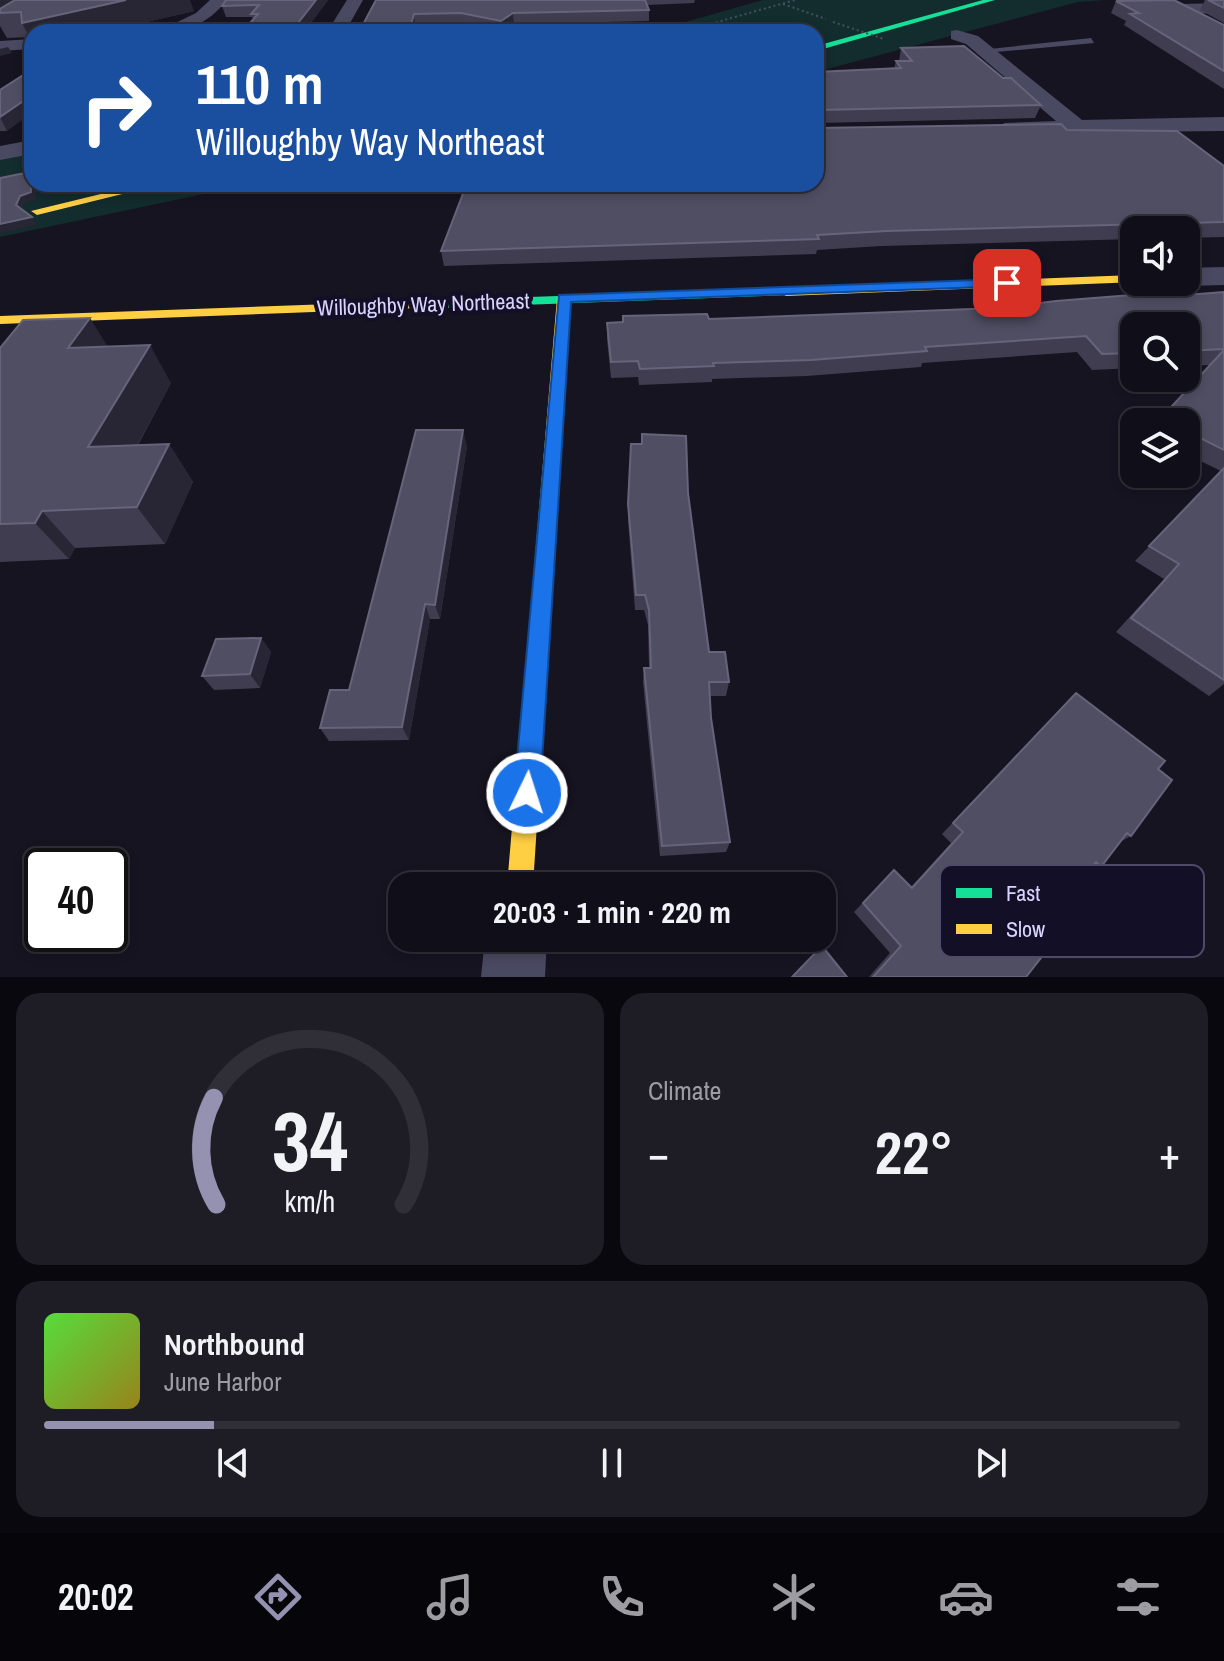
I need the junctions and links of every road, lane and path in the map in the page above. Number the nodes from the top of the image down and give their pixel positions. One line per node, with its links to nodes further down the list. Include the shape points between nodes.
1 (219, 0): 10 (street, via 202,17)
2 (355, 0): 11 (street)
3 (795, 0): 7 (path)
4 (943, 0): 14 (main road)
5 (991, 0): 20 (main road)
6 (1162, 0): 9 (street)
7 (782, 4): 12 (path); 16 (path, bridge)
8 (1224, 8): 9 (street)
9 (1180, 9): 13 (street)
10 (185, 24)
11 (341, 24)
12 (711, 24)
13 (1213, 27)
14 (824, 33)
15 (957, 35): 21 (street)
16 (884, 39)
17 (1091, 41): 21 (lane)
18 (24, 44): 19 (street)
19 (0, 46)
20 (824, 47)
21 (985, 50): 23 (street)
22 (1224, 124): 23 (street)
23 (1077, 127): 24 (street)
24 (985, 129)
25 (24, 149): 26 (street)
26 (3, 153)
27 (57, 192): 28 (main road, via 36,202)
28 (103, 192)
29 (1224, 276): 30 (street)
30 (1200, 277)
31 (1120, 279): 32 (main road, Willoughby Way Northeast)
32 (564, 298): 33 (main road, Willoughby Way Northeast); 34 (main road)
33 (0, 320)
34 (521, 872)
35 (515, 952): 36 (street)
36 (513, 977)

